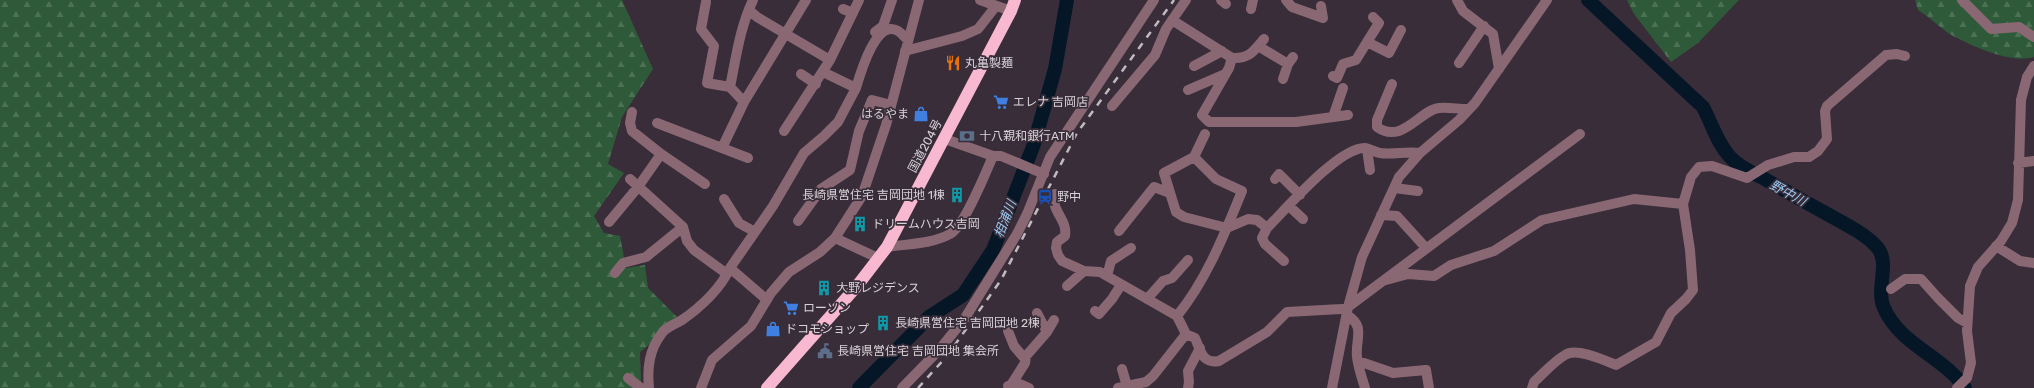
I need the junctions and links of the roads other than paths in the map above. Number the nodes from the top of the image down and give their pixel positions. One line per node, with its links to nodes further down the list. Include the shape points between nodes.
1 (753, 0): 18 (street)
2 (806, 0): 24 (street)
3 (859, 0): 19 (street)
4 (892, 0): 44 (street, via 883,26 876,31 866,47)
5 (919, 0): 26 (street)
6 (980, 0): 14 (street)
7 (1154, 0): 70 (street, via 1050,157)
8 (1186, 0): 21 (street)
9 (1286, 0): 16 (street, via 1292,7 1323,18)
10 (1457, 0): 22 (street, via 1463,12)
11 (1547, 0): 36 (street)
12 (1962, 0): 25 (street, via 1991,29 2019,26)
13 (706, 2): 45 (street, via 701,29 714,46 707,83)
14 (996, 6): 15 (street); 28 (street, via 978,29 962,36)
15 (1013, 6): 59 (highway, 国道204号)
16 (1321, 6)
17 (843, 9): 19 (street)
18 (749, 10): 24 (street); 45 (street, via 740,38)
19 (853, 13): 32 (street)
20 (1373, 17): 27 (street, via 1379,23)
21 (1172, 20): 29 (street); 50 (street, via 1155,55)
22 (1484, 26): 33 (street, via 1472,52); 36 (street, via 1493,34)
23 (1401, 30): 27 (street, via 1389,53)
24 (786, 34): 32 (street); 48 (street)
25 (2034, 37)
26 (908, 40): 28 (street); 44 (street, via 897,30 885,30 870,50 867,67)
27 (1367, 42): 40 (street, via 1356,60 1344,60 1337,78)
28 (905, 51): 49 (street)
29 (1222, 51): 31 (street); 34 (street)
30 (1905, 56): 81 (street, via 1886,55 1827,106 1827,139 1818,151 1809,157 1794,157 1768,165 1747,178 1712,166 1699,167 1691,177)
31 (1232, 58): 39 (street); 41 (street, via 1241,58 1252,53 1261,43 1290,61)
32 (830, 60): 37 (street)
33 (1460, 63)
34 (1194, 66)
35 (2034, 66): 68 (street, via 2021,100)
36 (1499, 69): 51 (street, via 1475,103)
37 (823, 72): 42 (street); 44 (street)
38 (801, 74): 42 (street)
39 (1226, 74): 47 (street); 54 (street, via 1202,115 1209,122 1296,122)
40 (1333, 76)
41 (1283, 79)
42 (816, 84): 56 (street)
43 (1392, 84): 51 (street, via 1377,120 1377,127 1381,130 1399,131 1438,108)
44 (855, 85): 91 (street, via 838,122 804,152)
45 (730, 87): 48 (street)
46 (1343, 88): 54 (street)
47 (1188, 90)
48 (744, 102): 60 (street)
49 (891, 105): 86 (street, via 872,100 859,131 850,170 821,189); 92 (street, via 862,196)
50 (1112, 106)
51 (1467, 109): 62 (street, via 1459,120)
52 (632, 112): 63 (street, via 632,131)
53 (1348, 115): 54 (street)
54 (1333, 117)
55 (657, 123): 60 (street)
56 (784, 131)
57 (1205, 134): 65 (street)
58 (1580, 134): 96 (street)
59 (945, 139): 64 (street); 93 (highway, 国道204号)
60 (722, 148): 66 (street)
61 (1367, 149): 62 (street, via 1379,153); 69 (street); 79 (street, via 1353,151 1332,162)
62 (1420, 153): 75 (street, via 1399,177)
63 (661, 154): 73 (street); 74 (street)
64 (997, 156): 70 (street); 93 (street, via 952,234)
65 (1194, 157): 77 (street, via 1164,173); 88 (street, via 1216,179 1242,191)
66 (748, 158)
67 (2034, 161): 68 (street)
68 (2018, 163): 94 (street, via 2018,200 2012,223)
69 (1370, 170)
70 (1044, 174): 131 (street, via 1017,234 965,318 940,349)
71 (630, 179): 74 (street)
72 (1275, 179): 79 (street, via 1279,174)
73 (705, 184)
74 (638, 188): 85 (street); 87 (street)
75 (1394, 188): 76 (street); 83 (street)
76 (1418, 191)
77 (1170, 192): 88 (street, via 1176,212 1184,217); 90 (street, via 1154,187)
78 (1055, 194): 102 (street, via 1053,201 1056,212 1066,225 1065,236 1057,242 1058,255 1062,261)
79 (1300, 195): 82 (street)
80 (724, 199): 91 (street, via 740,223)
81 (1683, 204): 105 (street, via 1634,199 1542,220 1494,251 1451,265 1434,276 1408,274); 137 (street, via 1693,290 1671,313 1656,342 1616,365 1590,355 1573,352 1565,354 1534,382)
82 (1288, 206): 84 (street); 89 (street)
83 (1381, 215): 96 (street, via 1397,216); 112 (street, via 1362,258)
84 (1302, 219)
85 (609, 222)
86 (798, 222)
87 (683, 227): 101 (street, via 687,241 694,250); 103 (street, via 646,257 623,263)
88 (1227, 228): 89 (street, via 1248,219 1257,220); 114 (street, via 1205,275)
89 (1267, 228): 99 (street, via 1262,238 1265,244)
90 (1119, 231)
91 (755, 232): 101 (street)
92 (835, 238): 97 (street); 110 (street, via 820,252 789,272)
93 (886, 246): 97 (highway, 国道204号)
94 (1996, 246): 100 (street, via 2020,261); 116 (street, via 1978,267 1970,286)
95 (1131, 248): 104 (street, via 1112,262)
96 (1426, 248): 105 (street)
97 (878, 258): 130 (highway, 国道204号, via 857,286)
98 (1188, 260): 109 (street, via 1178,267 1172,278 1163,281)
99 (1284, 261)
100 (2034, 263)
101 (728, 271): 110 (street); 128 (street, via 724,280 694,312 663,331 650,356 647,371)
102 (1084, 271): 104 (street, via 1100,272); 107 (street)
103 (615, 273)
104 (1107, 276): 106 (street)
105 (1381, 281): 112 (street)
106 (1121, 285): 109 (street); 111 (street, via 1099,314)
107 (1067, 286)
108 (1891, 289): 116 (street, via 1905,279 1921,279 1958,318)
109 (1147, 299): 114 (street)
110 (766, 300): 129 (street, via 750,326 712,360)
111 (1095, 311)
112 (1347, 311): 120 (street, via 1341,309 1287,312 1267,332 1219,361 1211,362 1205,359); 122 (street, via 1356,320 1359,328); 134 (street)
113 (1037, 313): 118 (street)
114 (1177, 316): 119 (street)
115 (1054, 320): 118 (street)
116 (1967, 323): 138 (street, via 1970,363 1967,378)
117 (1008, 331): 121 (street, via 1014,346)
118 (1047, 332): 121 (street)
119 (1186, 334): 120 (street, via 1195,338); 126 (street, via 1158,372 1146,382)
120 (1200, 348): 133 (street, via 1188,371)
121 (1025, 359): 125 (street, via 1025,363)
122 (1358, 363): 135 (street); 136 (street, via 1393,373 1426,370)
123 (1122, 369): 126 (street)
124 (628, 378): 127 (street)
125 (1008, 387): 132 (street, via 1020,384)
126 (1122, 387)
127 (641, 388)
128 (649, 388)
129 (701, 388)
130 (767, 388)
131 (902, 388)
132 (1029, 388)
133 (1188, 388)
134 (1332, 388)
135 (1365, 388)
136 (1429, 388)
137 (1532, 388)
138 (1957, 388)

